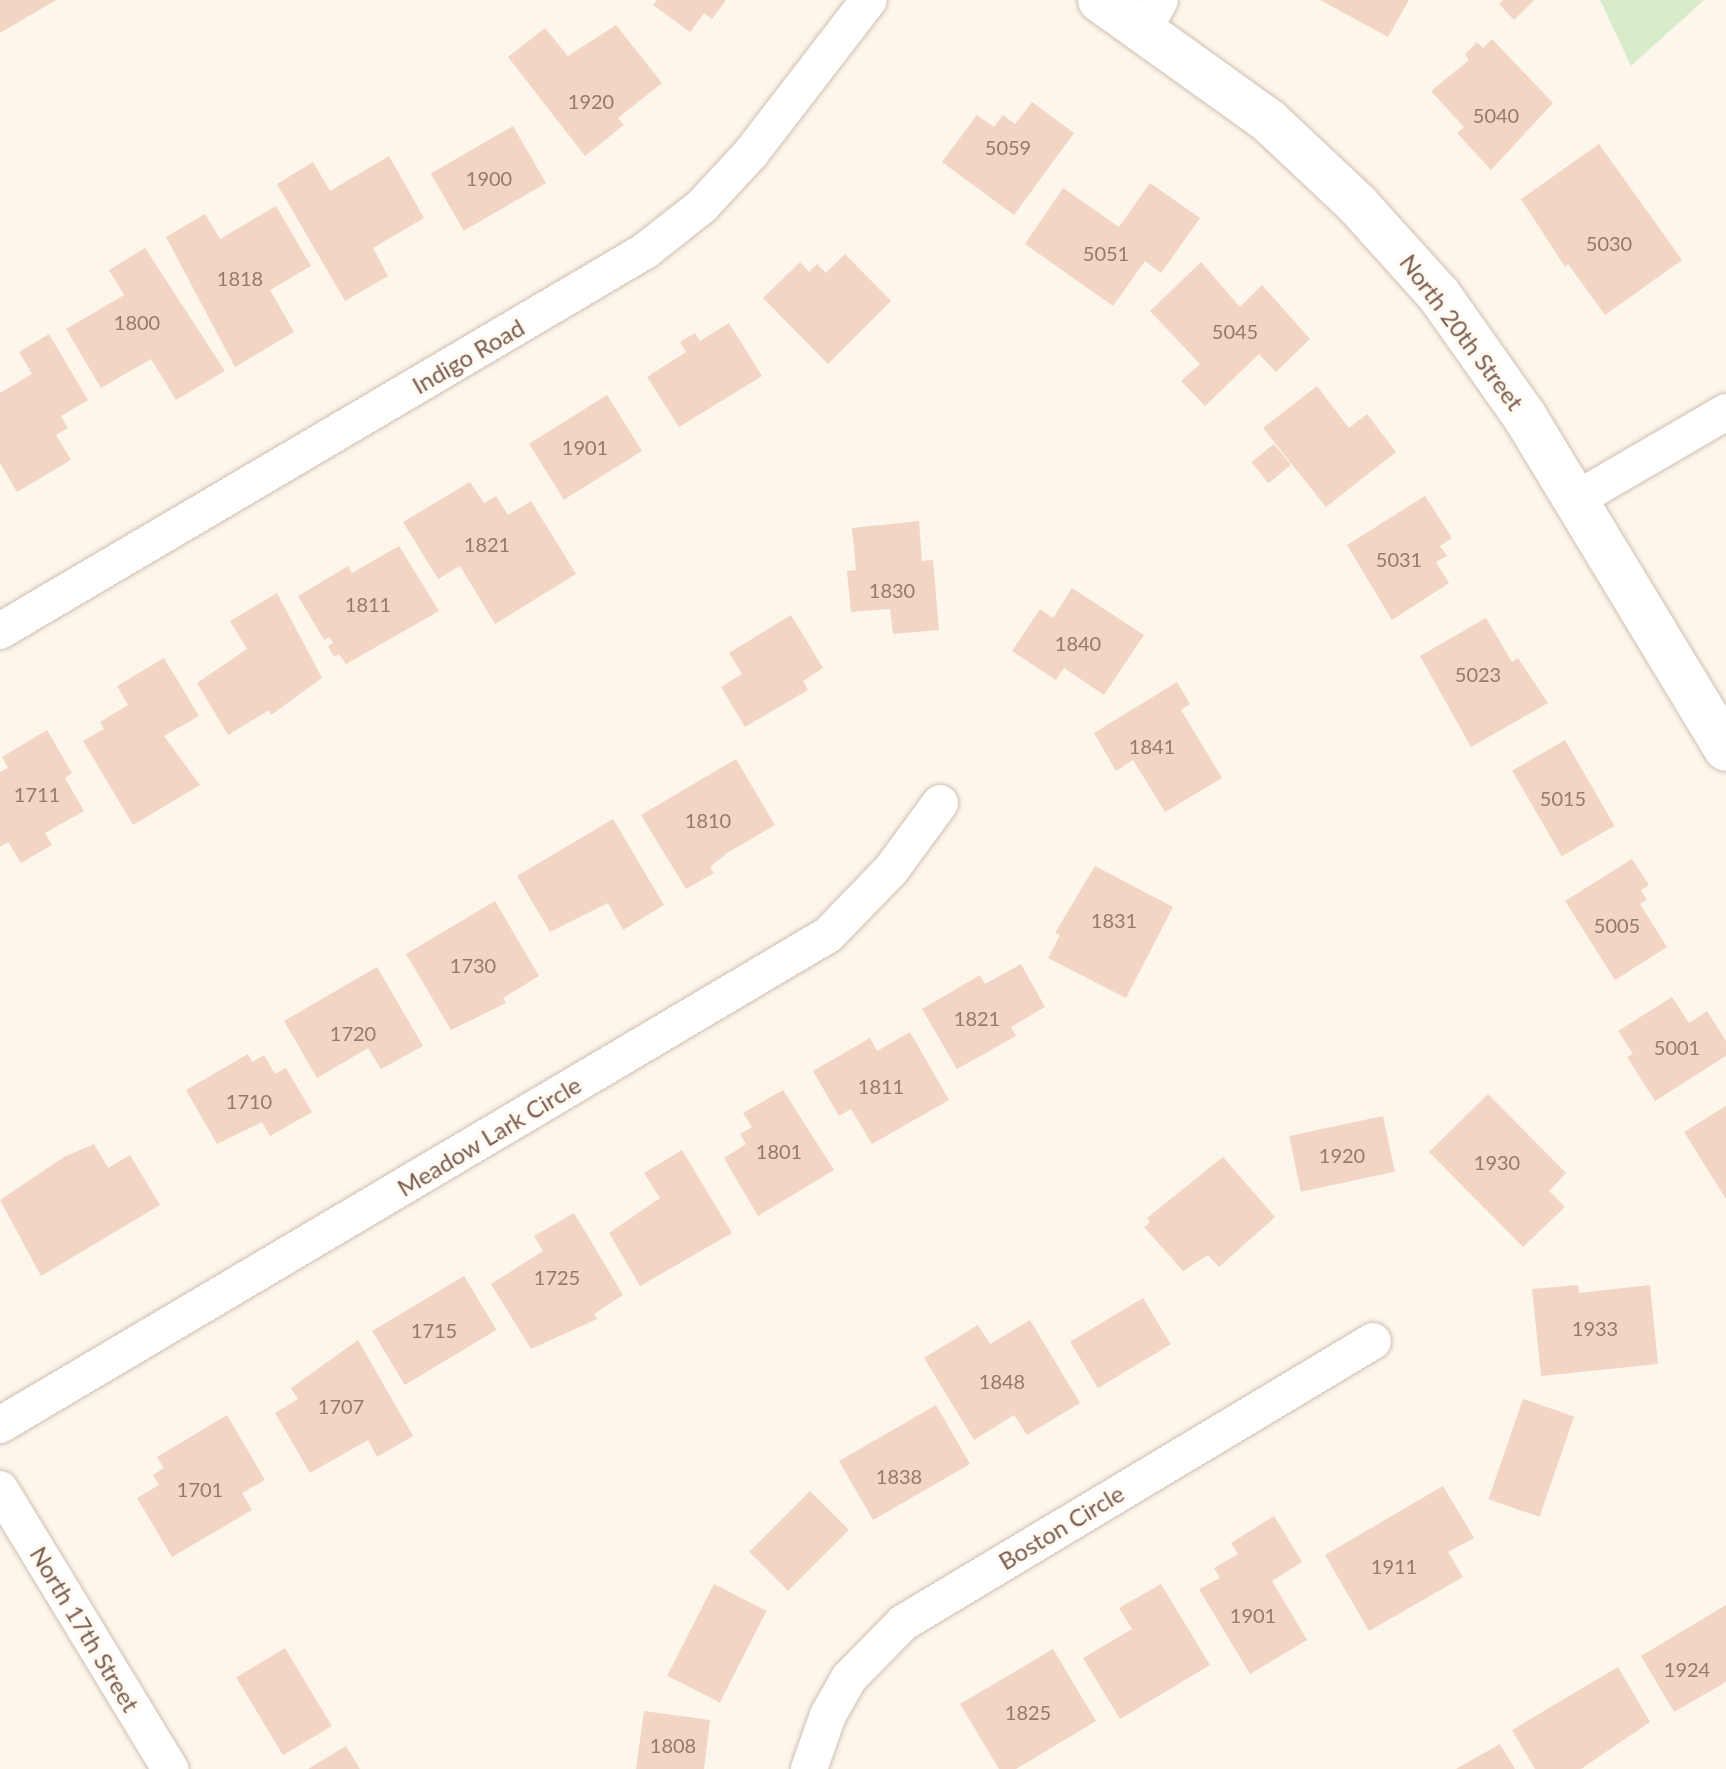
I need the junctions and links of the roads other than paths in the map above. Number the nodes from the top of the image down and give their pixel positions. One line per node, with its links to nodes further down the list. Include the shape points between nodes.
1 (869, 0): 6 (street, Indigo Road, via 751,153 702,206 645,251)
2 (1100, 0): 3 (street, North 20th Street)
3 (1153, 14): 5 (street, North 20th Street, via 1397,246 1494,369)
4 (1726, 412): 5 (street)
5 (1575, 500): 7 (street, North 20th Street)
6 (0, 631)
7 (1726, 749)
8 (940, 803): 10 (street, Meadow Lark Circle, via 891,870 828,935)
9 (1373, 1341): 13 (street, Boston Circle, via 903,1623 849,1678 828,1715)
10 (0, 1425)
11 (0, 1489): 12 (street, North 17th Street)
12 (170, 1769)
13 (809, 1769)

